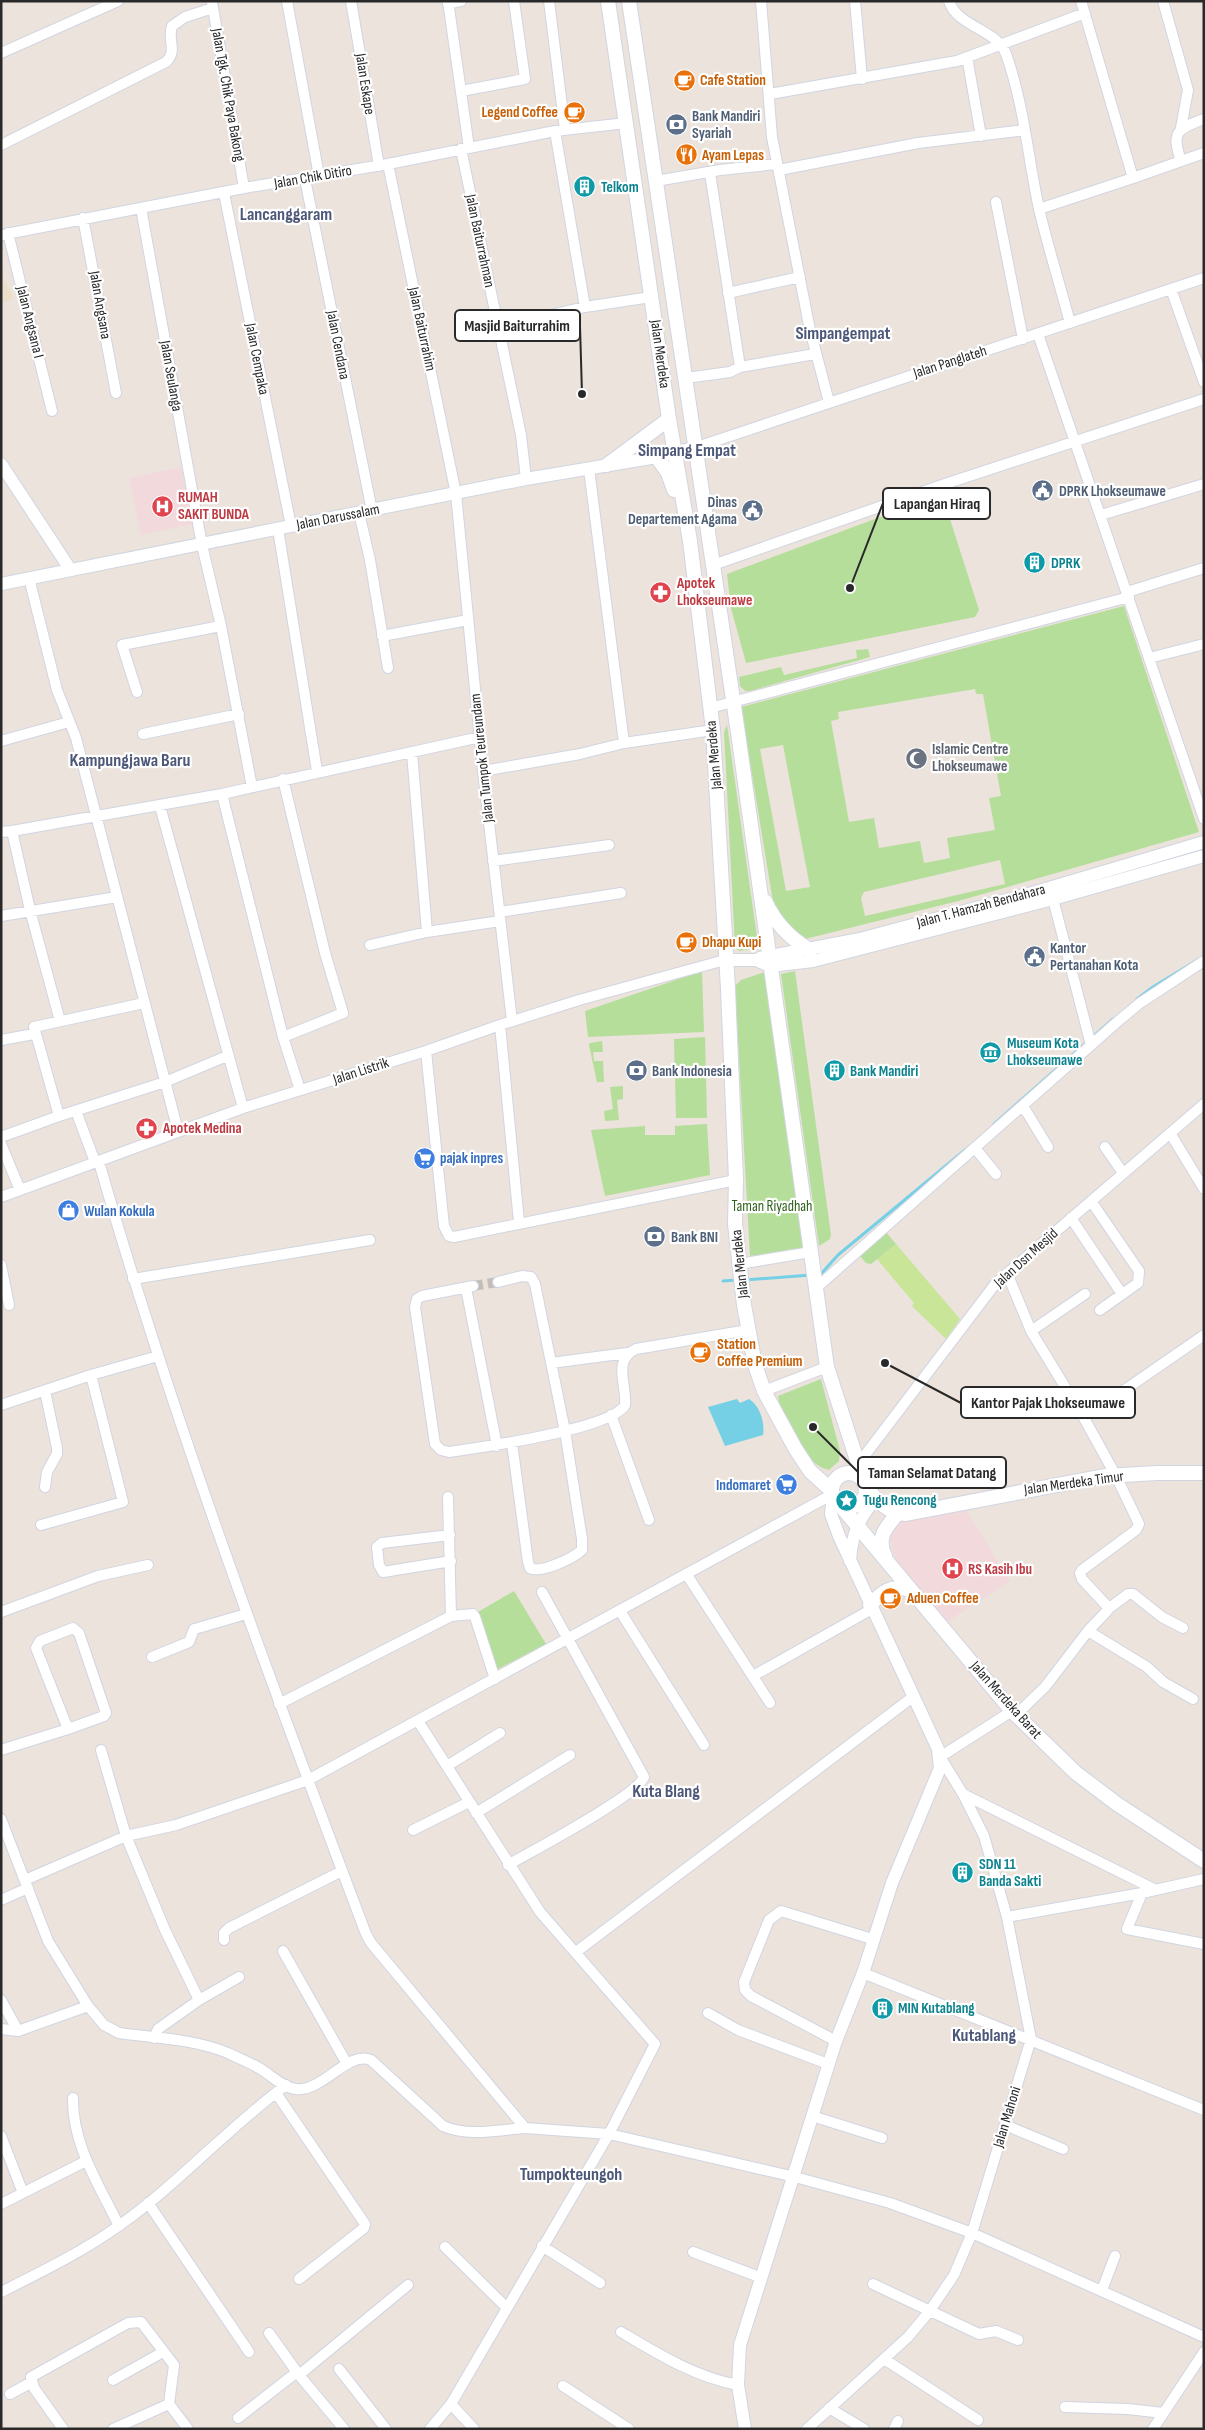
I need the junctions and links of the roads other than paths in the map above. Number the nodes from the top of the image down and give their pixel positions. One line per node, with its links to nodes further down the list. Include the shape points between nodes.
1 (118, 1): 18 (street)
2 (287, 1): 36 (street)
3 (352, 1): 33 (street, Jalan Eskape)
4 (461, 1): 14 (street)
5 (514, 1): 21 (street, via 525,79)
6 (549, 1): 26 (street)
7 (608, 1): 24 (main road, Jalan Merdeka)
8 (629, 1): 39 (main road, Jalan Merdeka)
9 (761, 1): 22 (street)
10 (855, 1): 20 (street)
11 (950, 1): 17 (street, via 956,13)
12 (1081, 1): 16 (street)
13 (1163, 1): 25 (street, via 1188,90)
14 (448, 3): 21 (street, Jalan Baiturrahman)
15 (213, 5): 29 (street, via 172,26 173,50 166,62); 40 (street, Jalan Tgk. Chik Paya Bakong)
16 (1085, 13): 17 (street); 37 (street)
17 (1002, 44): 19 (street); 27 (street)
18 (1, 52)
19 (966, 57): 20 (street); 28 (street)
20 (862, 79): 22 (street)
21 (461, 91): 30 (street, Jalan Baiturrahman)
22 (770, 94): 34 (street)
23 (1204, 119): 25 (street)
24 (626, 123): 26 (street, Jalan Chik Ditiro); 51 (main road, Jalan Merdeka)
25 (1182, 128): 32 (street, via 1176,135 1175,144)
26 (560, 130): 30 (street, Jalan Chik Ditiro); 52 (street)
27 (1025, 130): 28 (street); 44 (street)
28 (981, 136): 34 (street, via 918,143)
29 (1, 145)
30 (465, 149): 33 (street, Jalan Chik Ditiro); 54 (street, Jalan Baiturrahman)
31 (1203, 155): 32 (street)
32 (1181, 160): 37 (street)
33 (383, 165): 36 (street, Jalan Chik Ditiro); 75 (street, Jalan Baiturrahim)
34 (778, 168): 35 (street); 47 (street)
35 (710, 173): 39 (street); 50 (street)
36 (319, 176): 38 (street, Jalan Chik Ditiro)
37 (1133, 178): 44 (street)
38 (305, 180): 40 (street, Jalan Chik Ditiro); 76 (street, Jalan Cendana)
39 (656, 181): 59 (main road, Jalan Merdeka)
40 (244, 188): 41 (street, Jalan Chik Ditiro)
41 (224, 193): 43 (street, Jalan Chik Ditiro); 79 (street, Jalan Cempaka)
42 (996, 202): 56 (street)
43 (141, 208): 45 (street, Jalan Chik Ditiro); 82 (street, Jalan Seulanga)
44 (1039, 209): 53 (street)
45 (83, 218): 46 (street, Jalan Chik Ditiro); 61 (street, Jalan Angsana)
46 (4, 234): 64 (street, Jalan Angsana I)
47 (800, 278): 50 (street); 57 (street)
48 (1204, 278): 49 (street, Jalan Panglateh)
49 (1171, 289): 53 (street, Jalan Panglateh); 60 (street)
50 (728, 293): 58 (street)
51 (651, 298): 52 (street); 65 (main road, Jalan Merdeka)
52 (585, 308): 54 (street)
53 (1070, 323): 55 (street, Jalan Panglateh)
54 (498, 327): 73 (street, Jalan Baiturrahman, via 521,435)
55 (1038, 334): 56 (street, Jalan Panglateh); 66 (street)
56 (1023, 339): 63 (street, Jalan Panglateh)
57 (816, 354): 58 (street); 63 (street)
58 (740, 367): 59 (street, via 730,372)
59 (686, 378): 67 (main road, Jalan Merdeka)
60 (1204, 382)
61 (116, 393)
62 (1204, 399): 66 (street)
63 (829, 402): 67 (street, Jalan Panglateh)
64 (52, 411)
65 (669, 419): 68 (main road, Jalan Merdeka); 71 (main road)
66 (1076, 442): 78 (street); 83 (street)
67 (697, 447): 68 (street, Jalan Darussalam); 83 (main road, Jalan Merdeka)
68 (675, 454): 69 (street, Jalan Darussalam); 81 (main road, Jalan Merdeka)
69 (657, 457): 71 (street, Jalan Darussalam); 81 (main road, via 668,473)
70 (1, 464): 85 (street)
71 (607, 465): 72 (street, Jalan Darussalam)
72 (589, 469): 73 (street, Jalan Darussalam); 104 (street)
73 (526, 480): 75 (street, Jalan Darussalam)
74 (1204, 484): 78 (street)
75 (456, 494): 76 (street, Jalan Darussalam); 89 (street, Jalan Tumpok Teureundam)
76 (372, 511): 77 (street, Jalan Darussalam)
77 (359, 513): 79 (street, Jalan Darussalam); 91 (street)
78 (1101, 515): 88 (street)
79 (291, 526): 80 (street, Jalan Darussalam)
80 (278, 529): 82 (street, Jalan Darussalam); 106 (street)
81 (690, 541): 97 (main road, Jalan Merdeka)
82 (202, 545): 85 (street, Jalan Darussalam); 90 (street, Jalan Seulanga)
83 (714, 565): 96 (main road, Jalan Merdeka)
84 (1204, 568): 88 (street)
85 (70, 570): 86 (street, Jalan Darussalam)
86 (29, 578): 87 (street, Jalan Darussalam); 99 (street, via 57,690)
87 (1, 584)
88 (1128, 594): 93 (street); 96 (street)
89 (468, 620): 91 (street); 102 (street, Jalan Tumpok Teureundam)
90 (221, 626): 95 (street, via 122,645); 98 (street, Jalan Seulanga)
91 (382, 636): 94 (street)
92 (1204, 644): 93 (street)
93 (1149, 658): 113 (street)
94 (388, 668)
95 (137, 692)
96 (733, 702): 97 (street); 119 (main road, Jalan Merdeka)
97 (710, 708): 100 (main road, Jalan Merdeka)
98 (239, 714): 101 (street); 109 (street, Jalan Seulanga)
99 (69, 722): 103 (street); 112 (street)
100 (713, 730): 104 (street); 129 (main road, Jalan Merdeka)
101 (143, 734)
102 (480, 736): 105 (street); 107 (street, Jalan Tumpok Teureundam)
103 (1, 741)
104 (624, 743): 107 (street)
105 (412, 753): 106 (street); 126 (street)
106 (318, 771): 108 (street)
107 (483, 771): 118 (street, Jalan Tumpok Teureundam)
108 (283, 779): 109 (street); 137 (street, via 325,953 343,1013)
109 (252, 788): 110 (street)
110 (222, 794): 111 (street); 137 (street)
111 (160, 806): 112 (street); 141 (street)
112 (95, 816): 114 (street); 121 (street)
113 (1204, 819)
114 (6, 832): 123 (street)
115 (1204, 842): 128 (street, Jalan T. Hamzah Bendahara, via 1032,893)
116 (609, 845): 118 (street)
117 (1204, 856): 122 (street, Jalan T. Hamzah Bendahara)
118 (493, 861): 125 (street, Jalan Tumpok Teureundam)
119 (760, 891): 128 (main road, via 784,931); 130 (main road, Jalan Merdeka)
120 (621, 894): 125 (street)
121 (117, 896): 123 (street); 132 (street)
122 (1053, 899): 130 (street, Jalan T. Hamzah Bendahara, via 798,964); 138 (street)
123 (30, 910): 124 (street); 133 (street)
124 (1, 916)
125 (500, 916): 126 (street); 134 (street, Jalan Tumpok Teureundam)
126 (427, 932): 127 (street)
127 (370, 945)
128 (810, 950): 130 (street, Jalan T. Hamzah Bendahara)
129 (725, 960): 130 (street, Jalan T. Hamzah Bendahara); 134 (street, Jalan Listrik); 159 (main road, Jalan Merdeka)
130 (765, 961): 167 (main road, Jalan Merdeka)
131 (1204, 961): 138 (street)
132 (144, 1003): 133 (street); 142 (street)
133 (60, 1021): 136 (street, via 36,1025)
134 (512, 1021): 135 (street, Jalan Listrik)
135 (500, 1025): 140 (street, Jalan Listrik); 165 (street)
136 (34, 1034): 139 (street); 148 (street)
137 (283, 1037): 143 (street)
138 (1089, 1039): 145 (street)
139 (1, 1040)
140 (426, 1051): 143 (street, Jalan Listrik); 165 (street, via 446,1232 454,1237)
141 (228, 1056): 142 (street); 146 (street)
142 (165, 1082): 147 (street); 149 (street)
143 (300, 1090): 146 (street, Jalan Listrik)
144 (1204, 1104): 150 (street, Jalan Dsn Mesjid)
145 (1023, 1106): 153 (street); 155 (street)
146 (243, 1108): 149 (street, Jalan Listrik)
147 (76, 1111): 148 (street); 156 (street)
148 (59, 1116): 151 (street)
149 (178, 1131): 156 (street, Jalan Listrik)
150 (1170, 1133): 157 (street, Jalan Dsn Mesjid); 160 (street)
151 (1, 1138)
152 (1, 1144): 161 (street)
153 (1048, 1147)
154 (1105, 1147): 157 (street)
155 (975, 1148): 158 (street); 173 (street)
156 (97, 1162): 161 (street, Jalan Listrik); 171 (street)
157 (1123, 1173): 163 (street, Jalan Dsn Mesjid)
158 (996, 1174)
159 (736, 1180): 165 (street); 169 (main road, Jalan Merdeka, via 735,1224)
160 (1204, 1189)
161 (20, 1190): 162 (street, Jalan Listrik)
162 (1, 1197)
163 (1091, 1201): 164 (street, Jalan Dsn Mesjid); 175 (street, via 1139,1271 1138,1283)
164 (1071, 1218): 170 (street, Jalan Dsn Mesjid); 175 (street)
165 (519, 1222)
166 (370, 1240): 171 (street)
167 (812, 1256): 169 (street); 173 (main road, Jalan Merdeka)
168 (1, 1265): 176 (street)
169 (739, 1267): 178 (main road, Jalan Merdeka)
170 (1006, 1273): 179 (street); 194 (street, Jalan Dsn Mesjid)
171 (133, 1280): 182 (street)
172 (498, 1282): 183 (street, via 531,1277)
173 (816, 1287): 184 (main road, Jalan Merdeka)
174 (1085, 1294): 179 (street)
175 (1122, 1294): 177 (street)
176 (9, 1305)
177 (1100, 1310)
178 (748, 1330): 181 (street); 187 (main road, Jalan Merdeka)
179 (1031, 1331): 190 (street)
180 (1204, 1335): 190 (street)
181 (628, 1353): 183 (street); 189 (street, via 622,1364 625,1405)
182 (158, 1356): 185 (street); 218 (street)
183 (551, 1364): 191 (street)
184 (827, 1367): 187 (street); 194 (main road, Jalan Merdeka)
185 (91, 1375): 186 (street); 204 (street, via 123,1502)
186 (45, 1391): 188 (street); 198 (street, via 57,1454 47,1472)
187 (764, 1391): 199 (main road, Jalan Merdeka, via 810,1471)
188 (1, 1405)
189 (611, 1416): 191 (street); 203 (street)
190 (1084, 1418): 196 (street)
191 (566, 1431): 192 (street); 192 (street, via 582,1550 576,1556 537,1570 530,1568 528,1562)
192 (512, 1443): 193 (street)
193 (497, 1446): 193 (street, via 449,1452 435,1444 416,1299 469,1287)
194 (859, 1463): 197 (main road, Jalan Merdeka)
195 (1204, 1473): 196 (main road, Jalan Merdeka Timur, via 1157,1472)
196 (1116, 1476): 202 (main road, Jalan Merdeka Timur, via 1074,1481 916,1513); 215 (street, via 1138,1520 1138,1527 1080,1573)
197 (866, 1484): 199 (main road, via 865,1498 851,1508); 199 (main road, via 857,1475 842,1474 834,1481); 201 (main road)
198 (45, 1487)
199 (834, 1496): 205 (main road, Jalan Merdeka Barat); 207 (street, via 831,1514); 211 (street)
200 (448, 1497): 206 (street)
201 (875, 1500): 202 (main road); 205 (street)
202 (898, 1513): 210 (main road, via 882,1534 882,1551)
203 (649, 1520)
204 (42, 1526)
205 (858, 1527): 207 (street, via 850,1550); 210 (main road, Jalan Merdeka Barat)
206 (450, 1535): 208 (street); 208 (street, via 382,1543 377,1547 383,1572)
207 (850, 1561): 214 (street)
208 (451, 1562): 219 (street)
209 (148, 1564): 217 (street, via 98,1576)
210 (890, 1566): 212 (main road, Jalan Merdeka Barat)
211 (687, 1575): 216 (street); 224 (street)
212 (910, 1590): 214 (main road, via 894,1587 883,1592); 230 (main road, Jalan Merdeka Barat)
213 (542, 1592): 222 (street)
214 (871, 1608): 224 (street); 226 (street)
215 (1108, 1609): 220 (street, via 1128,1594 1133,1594 1162,1617); 221 (street)
216 (620, 1611): 222 (street); 234 (street)
217 (1, 1612)
218 (246, 1614): 223 (street, via 198,1628 189,1642); 229 (street)
219 (452, 1616): 225 (street, via 473,1614); 229 (street)
220 (1183, 1628)
221 (1088, 1631): 227 (street); 230 (street, via 1045,1687)
222 (568, 1639): 225 (street); 248 (street, via 644,1777 617,1801)
223 (152, 1657)
224 (753, 1676): 228 (street)
225 (495, 1679): 231 (street)
226 (914, 1696): 238 (street); 260 (street)
227 (1193, 1698)
228 (770, 1703)
229 (279, 1704): 240 (street)
230 (1014, 1713): 238 (street); 247 (main road, Jalan Merdeka Barat, via 1076,1773 1132,1815)
231 (418, 1721): 239 (street); 240 (street)
232 (68, 1729): 232 (street, via 97,1720 106,1713 79,1633 74,1628 40,1641 36,1648); 235 (street)
233 (500, 1733): 239 (street)
234 (704, 1746)
235 (1, 1750)
236 (101, 1750): 246 (street)
237 (570, 1754): 243 (street)
238 (940, 1757): 241 (street, Jalan Mahoni); 256 (street, via 935,1782)
239 (447, 1766): 242 (street)
240 (308, 1780): 246 (street, via 176,1825); 249 (street)
241 (963, 1794): 252 (street); 255 (street, Jalan Mahoni, via 984,1836)
242 (469, 1802): 243 (street); 245 (street)
243 (476, 1813): 248 (street)
244 (1, 1818): 251 (street)
245 (413, 1830)
246 (126, 1836): 251 (street); 264 (street, via 165,1930)
247 (1204, 1860)
248 (508, 1865): 260 (street, via 540,1912)
249 (342, 1870): 257 (street, via 229,1928 224,1933); 280 (street, via 371,1943)
250 (1204, 1879): 252 (street)
251 (27, 1884): 254 (street); 265 (street, via 48,1941)
252 (1156, 1890): 253 (street)
253 (1142, 1894): 255 (street); 258 (street, via 1127,1929)
254 (1, 1900)
255 (1007, 1917): 270 (street, Jalan Mahoni)
256 (872, 1939): 261 (street); 271 (street, via 781,1911 768,1920 744,1982 745,1990 751,1996)
257 (224, 1940)
258 (1204, 1944)
259 (283, 1951): 272 (street)
260 (576, 1952): 281 (street, via 655,2043)
261 (863, 1973): 270 (street); 271 (street)
262 (239, 1977): 264 (street)
263 (1, 2000): 268 (street)
264 (199, 2000): 269 (street, via 158,2029)
265 (88, 2006): 268 (street); 269 (street, via 110,2029)
266 (708, 2013): 273 (street, via 738,2030)
267 (1, 2029): 268 (street)
268 (18, 2031)
269 (154, 2038): 274 (street, via 226,2052)
270 (1031, 2039): 277 (street); 279 (street, Jalan Mahoni)
271 (836, 2041): 273 (street)
272 (347, 2064): 274 (street, via 308,2089 293,2089); 280 (street, via 359,2058 371,2060 443,2126 455,2131)
273 (828, 2064): 278 (street)
274 (286, 2085): 275 (street)
275 (276, 2093): 289 (street); 297 (street, via 366,2224)
276 (72, 2098): 285 (street, via 72,2117)
277 (1204, 2110)
278 (812, 2116): 283 (street); 286 (street)
279 (1005, 2125): 284 (street); 291 (street, Jalan Mahoni)
280 (525, 2128): 281 (street)
281 (609, 2134): 286 (street); 292 (street)
282 (1, 2136): 287 (street)
283 (882, 2138)
284 (1063, 2149)
285 (86, 2160): 287 (street); 290 (street)
286 (795, 2177): 291 (street, via 890,2203); 296 (street)
287 (23, 2193): 288 (street)
288 (1, 2204)
289 (148, 2204): 290 (street); 310 (street)
290 (119, 2226): 302 (street)
291 (972, 2233): 301 (street); 304 (street, Jalan Mahoni, via 954,2275)
292 (542, 2246): 298 (street); 303 (street)
293 (445, 2247): 303 (street)
294 (693, 2252): 296 (street)
295 (1115, 2256): 301 (street)
296 (762, 2278): 317 (street, via 740,2345)
297 (299, 2279)
298 (600, 2282)
299 (872, 2284): 304 (street)
300 (408, 2285): 314 (street)
301 (1102, 2290): 307 (street)
302 (1, 2292)
303 (507, 2308): 321 (street)
304 (929, 2312): 308 (street, via 979,2334 996,2331); 312 (street, Jalan Mahoni)
305 (621, 2332): 317 (street, via 694,2372)
306 (269, 2333): 314 (street)
307 (1204, 2337)
308 (1018, 2340)
309 (163, 2352): 315 (street); 316 (street, via 141,2322 128,2323 31,2377); 320 (street, via 174,2365)
310 (249, 2352)
311 (1204, 2352): 324 (street)
312 (884, 2358): 323 (street, Jalan Mahoni); 326 (street)
313 (339, 2369): 331 (street)
314 (298, 2374): 325 (street); 330 (street)
315 (113, 2380)
316 (32, 2382): 319 (street); 327 (street)
317 (738, 2384): 335 (street)
318 (563, 2386): 334 (street)
319 (10, 2394)
320 (169, 2404): 328 (street); 329 (street)
321 (451, 2404): 332 (street); 333 (street)
322 (1065, 2407): 324 (street, via 1128,2408)
323 (829, 2408): 336 (street, Jalan Mahoni); 337 (street)
324 (1163, 2413): 338 (street)
325 (238, 2418)
326 (978, 2420)
327 (63, 2429)
328 (113, 2429)
329 (188, 2429)
330 (344, 2429)
331 (386, 2429)
332 (430, 2429)
333 (474, 2429)
334 (629, 2429)
335 (745, 2429)
336 (807, 2429)
337 (864, 2429)
338 (1153, 2429)

